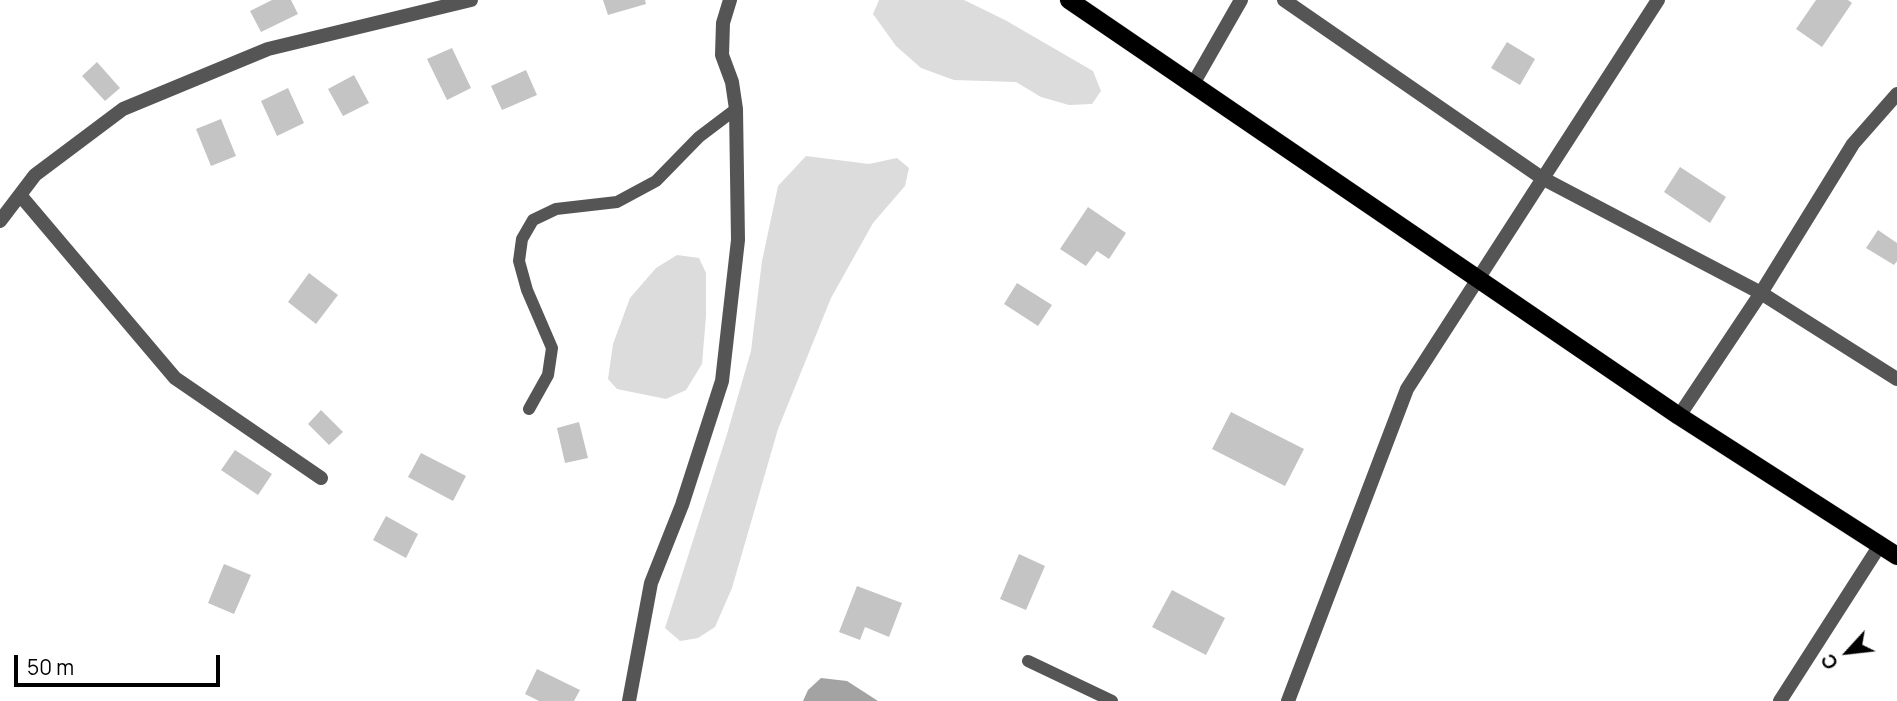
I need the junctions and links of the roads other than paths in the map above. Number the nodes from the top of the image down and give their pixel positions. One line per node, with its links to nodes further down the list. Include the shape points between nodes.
1 (471, 0): 11 (street, via 268,49 123,109 34,175)
2 (730, 0): 9 (street, via 723,23 722,55)
3 (1069, 0): 7 (main road)
4 (1241, 0): 7 (street)
5 (1284, 0): 10 (street)
6 (1658, 0): 10 (street)
7 (1193, 84): 13 (main road)
8 (1897, 94): 14 (street, via 1853,144)
9 (736, 109): 16 (lane, via 699,137 656,181 617,202 556,209 533,220 522,239 519,261 552,348 548,375); 22 (street, via 738,240 722,381 651,583)
10 (1542, 178): 13 (street); 14 (street)
11 (20, 195): 12 (street); 18 (street, via 175,379)
12 (0, 221)
13 (1477, 278): 17 (main road); 24 (street, via 1407,389)
14 (1761, 293): 15 (street); 17 (street)
15 (1897, 379)
16 (529, 409)
17 (1679, 416): 19 (main road)
18 (321, 478)
19 (1880, 545): 20 (main road); 25 (street)
20 (1897, 556)
21 (1028, 661): 23 (lane)
22 (629, 701)
23 (1112, 701)
24 (1288, 701)
25 (1780, 701)

